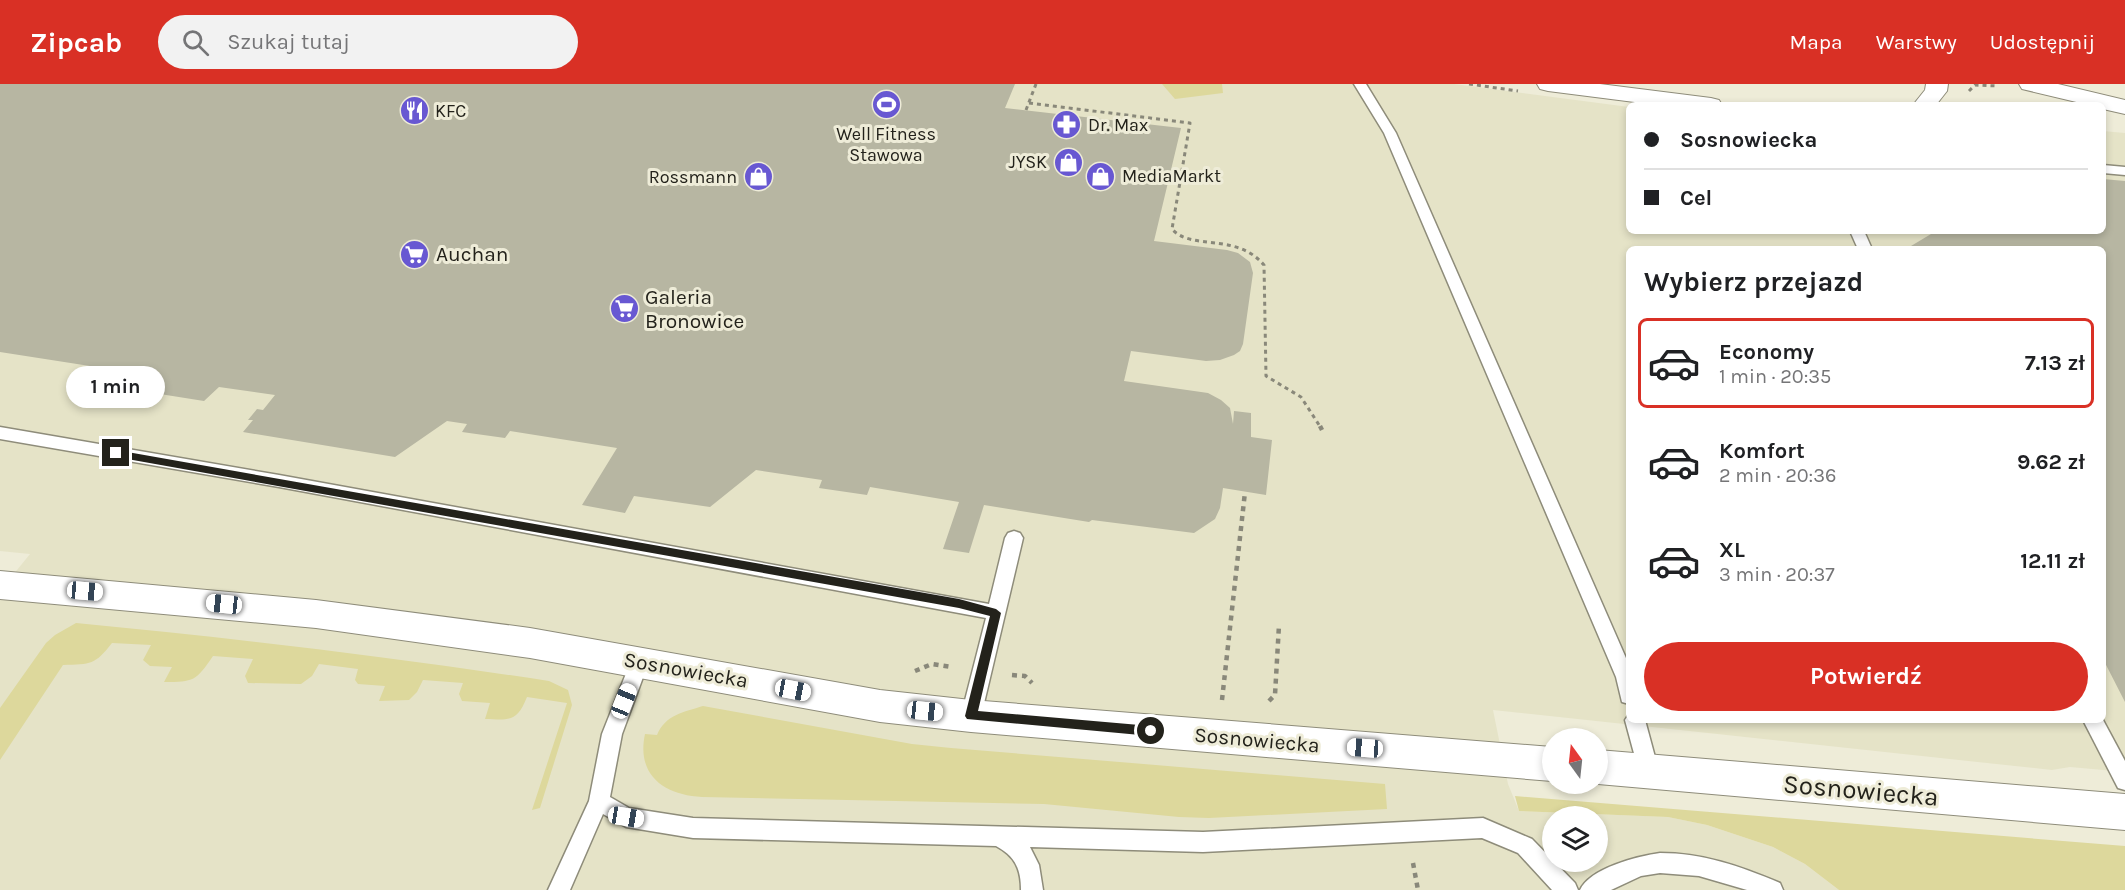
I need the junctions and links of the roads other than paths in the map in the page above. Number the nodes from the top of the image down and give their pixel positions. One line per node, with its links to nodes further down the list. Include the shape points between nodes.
1 (1360, 84): 15 (lane, via 1390,133)
2 (1548, 84): 5 (street)
3 (1937, 84): 6 (street)
4 (2030, 84): 7 (street)
5 (1688, 102)
6 (1927, 102)
7 (2125, 106)
8 (2106, 169): 9 (lane)
9 (2125, 171)
10 (0, 434): 13 (lane, via 291,483)
11 (1014, 538): 13 (lane)
12 (0, 585): 14 (street, Sosnowiecka, via 316,614)
13 (996, 613): 16 (lane)
14 (640, 661): 16 (street, Sosnowiecka, via 880,706); 23 (lane, via 612,734)
15 (1626, 686)
16 (971, 716): 19 (street, Sosnowiecka)
17 (1636, 723): 21 (lane)
18 (2095, 723): 22 (lane)
19 (1542, 763)
20 (1608, 768): 21 (street, Sosnowiecka)
21 (1648, 772): 24 (street, Sosnowiecka)
22 (2125, 781)
23 (599, 801): 25 (lane, via 626,817 693,828); 26 (lane)
24 (2125, 812)
25 (997, 836): 27 (lane, via 1020,849 1029,861); 28 (lane, via 1203,842 1483,828 1525,846)
26 (559, 890)
27 (1032, 890)
28 (1567, 890)
29 (1591, 890): 30 (lane, via 1625,871 1673,861 1721,870)
30 (1772, 890)

